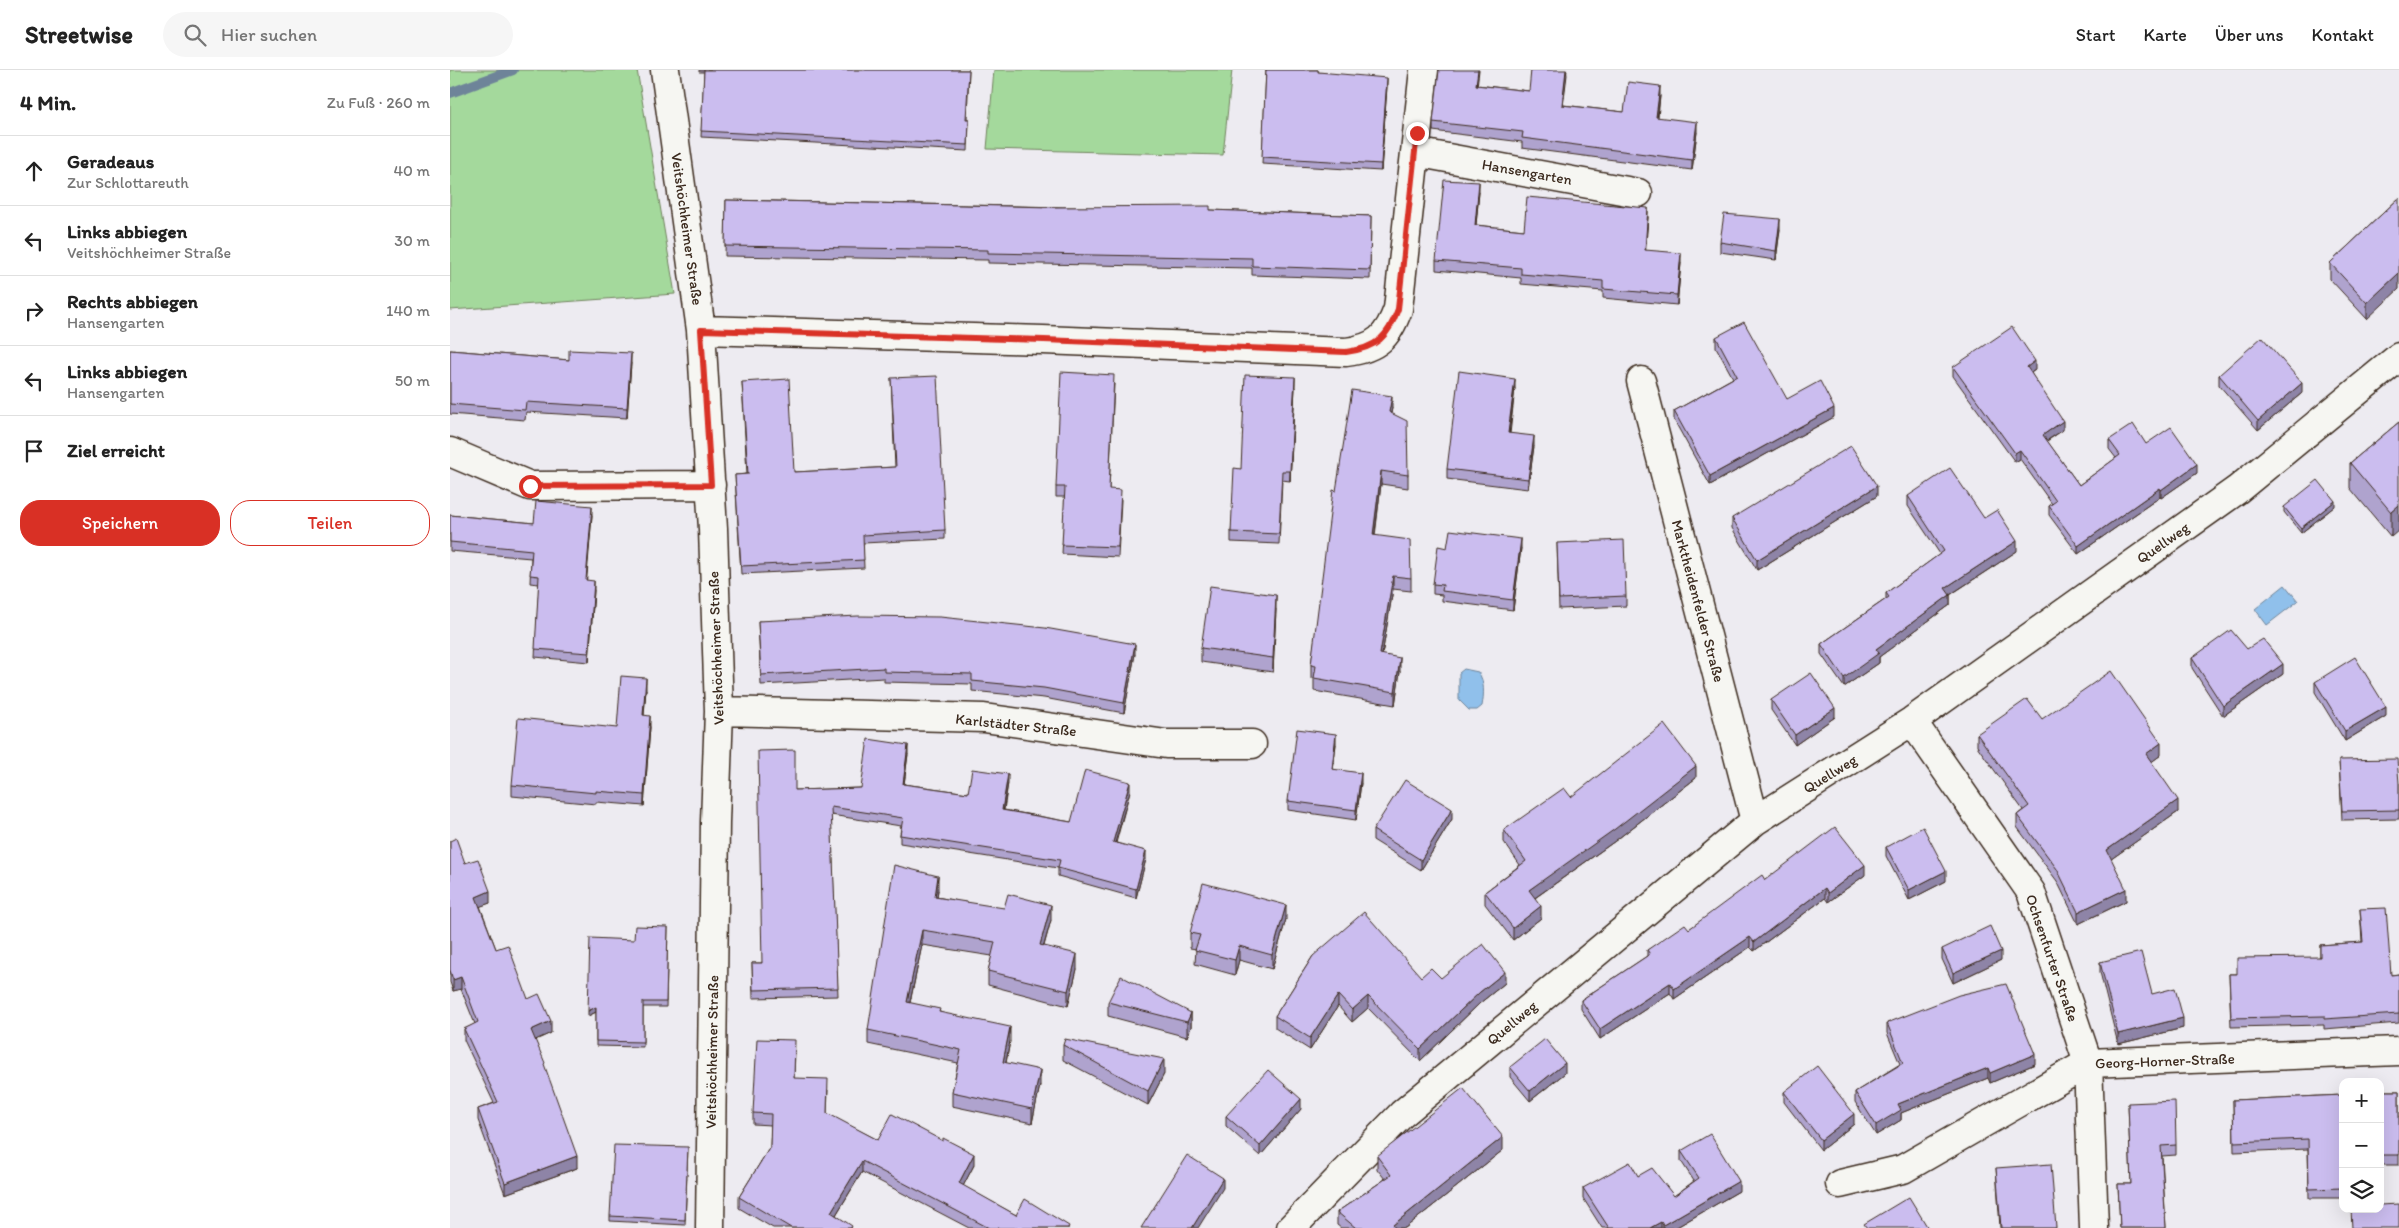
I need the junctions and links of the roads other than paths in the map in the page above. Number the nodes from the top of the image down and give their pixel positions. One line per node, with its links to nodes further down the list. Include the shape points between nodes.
1 (665, 70): 5 (street, Veitshöchheimer Straße)
2 (1424, 70): 3 (street)
3 (1415, 152): 4 (street, Hansengarten); 5 (street, via 1398,309 1391,329 1363,350 1346,352)
4 (1638, 192)
5 (701, 330): 9 (street, Veitshöchheimer Straße)
6 (2399, 357): 11 (street, Quellweg, via 2237,490)
7 (1641, 381): 13 (street, Marktheidenfelder Straße)
8 (450, 452): 9 (street, via 530,486)
9 (711, 485): 10 (street, Veitshöchheimer Straße)
10 (719, 711): 12 (street, Karlstädter Straße, via 984,718 1166,744); 17 (street, Veitshöchheimer Straße)
11 (1912, 722): 13 (street, Quellweg); 15 (street, Ochsenfurter Straße, via 2031,892)
12 (1252, 744)
13 (1755, 821): 18 (street, Quellweg, via 1402,1114)
14 (2399, 1052): 15 (street, Georg-Horner-Straße)
15 (2088, 1063): 16 (street, Georg-Horner-Straße, via 1903,1169); 19 (street, Ochsenfurter Straße)
16 (1840, 1184)
17 (710, 1228)
18 (1292, 1228)
19 (2094, 1228)

